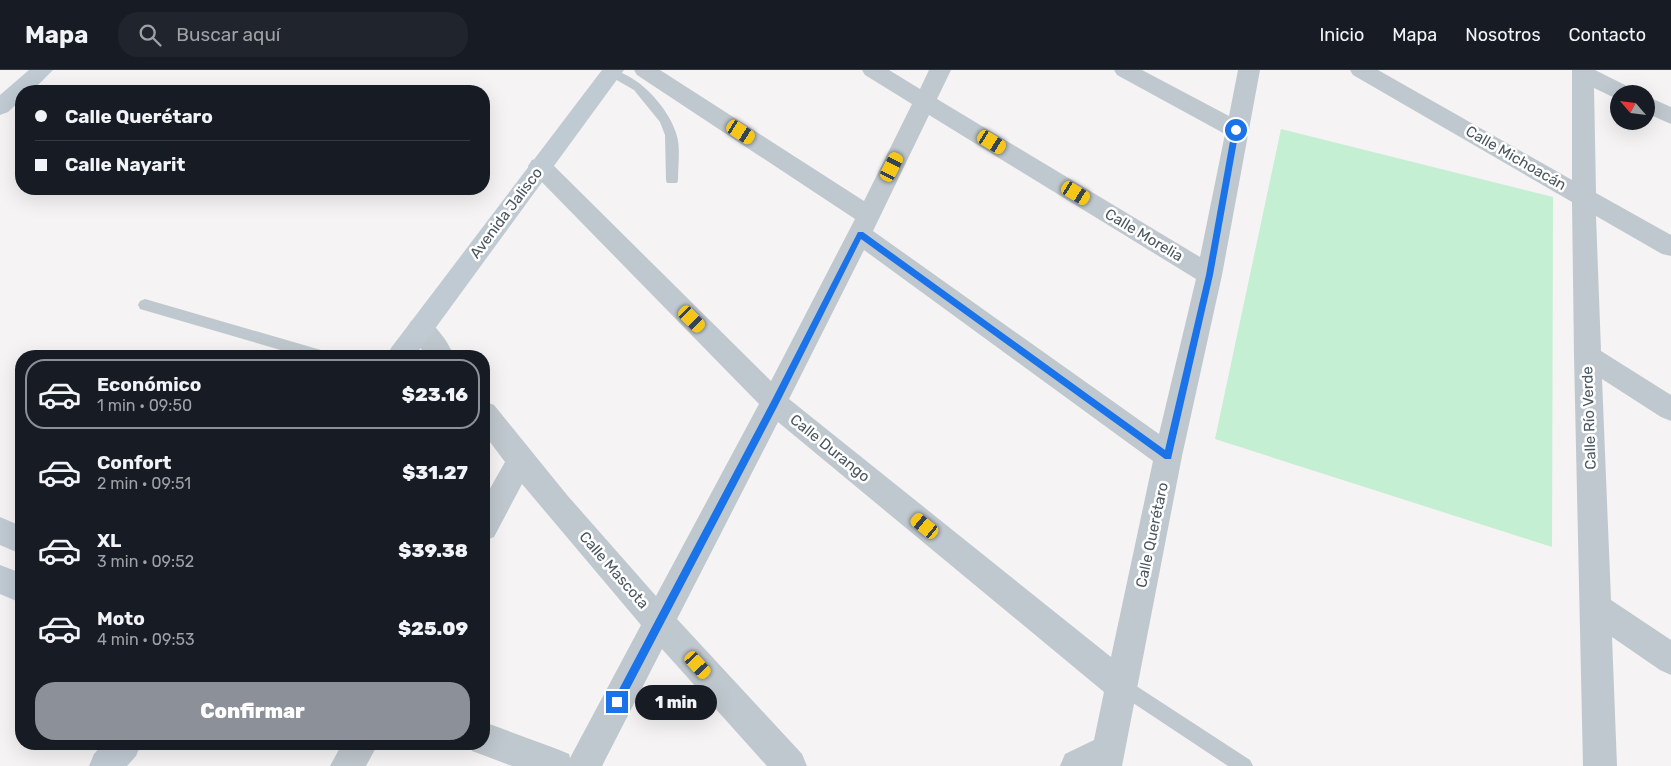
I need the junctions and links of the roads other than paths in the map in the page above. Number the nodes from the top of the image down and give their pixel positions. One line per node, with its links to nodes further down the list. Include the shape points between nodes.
1 (42, 70): 10 (main road)
2 (645, 70): 21 (street)
3 (873, 70): 13 (street, Calle Morelia)
4 (940, 70): 13 (street)
5 (1125, 70): 17 (street)
6 (1248, 70): 17 (street, Calle Querétaro)
7 (1361, 70): 20 (street, Calle Michoacán)
8 (611, 71): 18 (main road, Avenida Jalisco); 19 (lane, via 638,87 665,120 671,135)
9 (1583, 72): 11 (street); 20 (street, Calle Río Verde)
10 (25, 85)
11 (1610, 86)
12 (15, 94): 14 (main road)
13 (925, 101): 21 (street); 23 (street, Calle Morelia)
14 (0, 107)
15 (1655, 108): 16 (street)
16 (1671, 116)
17 (1236, 130): 23 (street, Calle Querétaro)
18 (540, 166): 25 (main road, Avenida Jalisco); 30 (street, Calle Durango)
19 (672, 180)
20 (1583, 196): 22 (street, Calle Michoacán); 29 (street, Calle Río Verde)
21 (864, 225): 30 (street); 33 (street)
22 (1671, 247)
23 (1209, 275): 33 (street, Calle Querétaro)
24 (145, 306): 26 (lane)
25 (420, 328): 27 (main road, Avenida Jalisco); 28 (street)
26 (300, 350)
27 (404, 350)
28 (436, 350)
29 (1587, 356): 31 (street); 40 (street, Calle Río Verde)
30 (775, 403): 41 (street); 43 (street, Calle Durango)
31 (1671, 410)
32 (490, 421): 34 (street, Calle Mascota)
33 (1168, 456): 43 (street, Calle Querétaro)
34 (520, 461): 35 (street); 41 (street, Calle Mascota)
35 (490, 516)
36 (0, 531): 37 (main road)
37 (15, 537)
38 (0, 580): 39 (main road)
39 (15, 586)
40 (1596, 608): 42 (street); 55 (street, Calle Río Verde)
41 (659, 622): 51 (street); 52 (street, Calle Mascota)
42 (1671, 659)
43 (1121, 686): 47 (street, Calle Querétaro); 54 (lane)
44 (490, 741): 50 (street)
45 (119, 750): 48 (main road)
46 (357, 750): 49 (street)
47 (1107, 758): 53 (street)
48 (106, 766)
49 (347, 766)
50 (557, 766)
51 (584, 766)
52 (790, 766)
53 (1077, 766)
54 (1244, 766)
55 (1600, 766)

